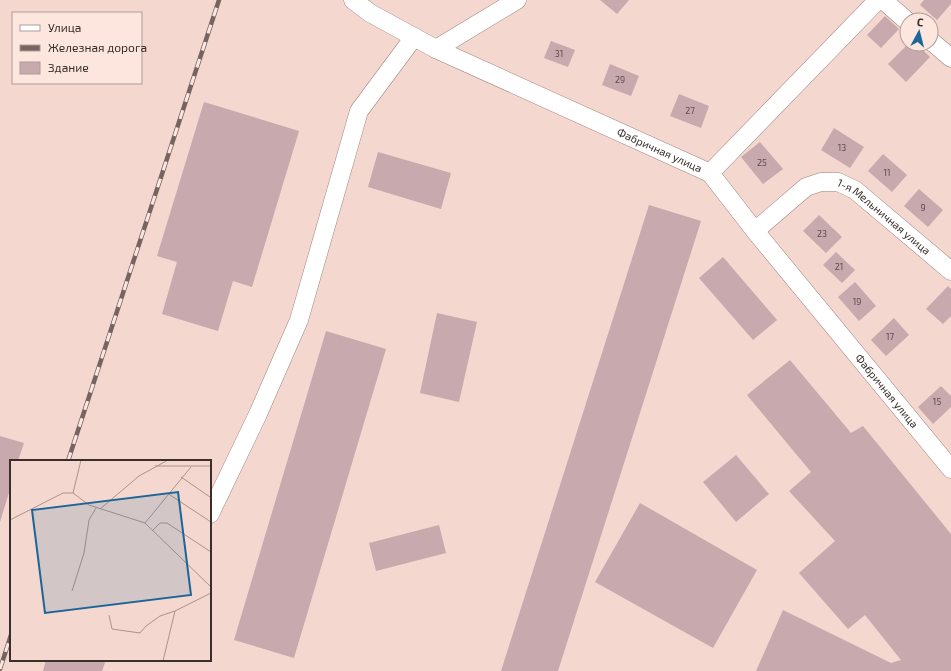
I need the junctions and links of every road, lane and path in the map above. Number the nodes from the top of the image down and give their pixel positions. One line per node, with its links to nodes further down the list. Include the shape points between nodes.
1 (353, 0): 6 (street, Фабричная улица, via 370,13)
2 (517, 0): 8 (street)
3 (878, 0): 10 (street)
4 (883, 0): 5 (street)
5 (899, 14)
6 (414, 37): 8 (street, Фабричная улица); 14 (street, via 359,111 299,320)
7 (939, 48): 9 (street)
8 (436, 49): 10 (street, Фабричная улица)
9 (951, 58)
10 (710, 173): 11 (street, Фабричная улица)
11 (755, 231): 12 (street, 1-я Мельничная улица, via 806,187 821,182 838,182 855,190); 13 (street, Фабричная улица)
12 (951, 271)
13 (951, 469)
14 (211, 512)

